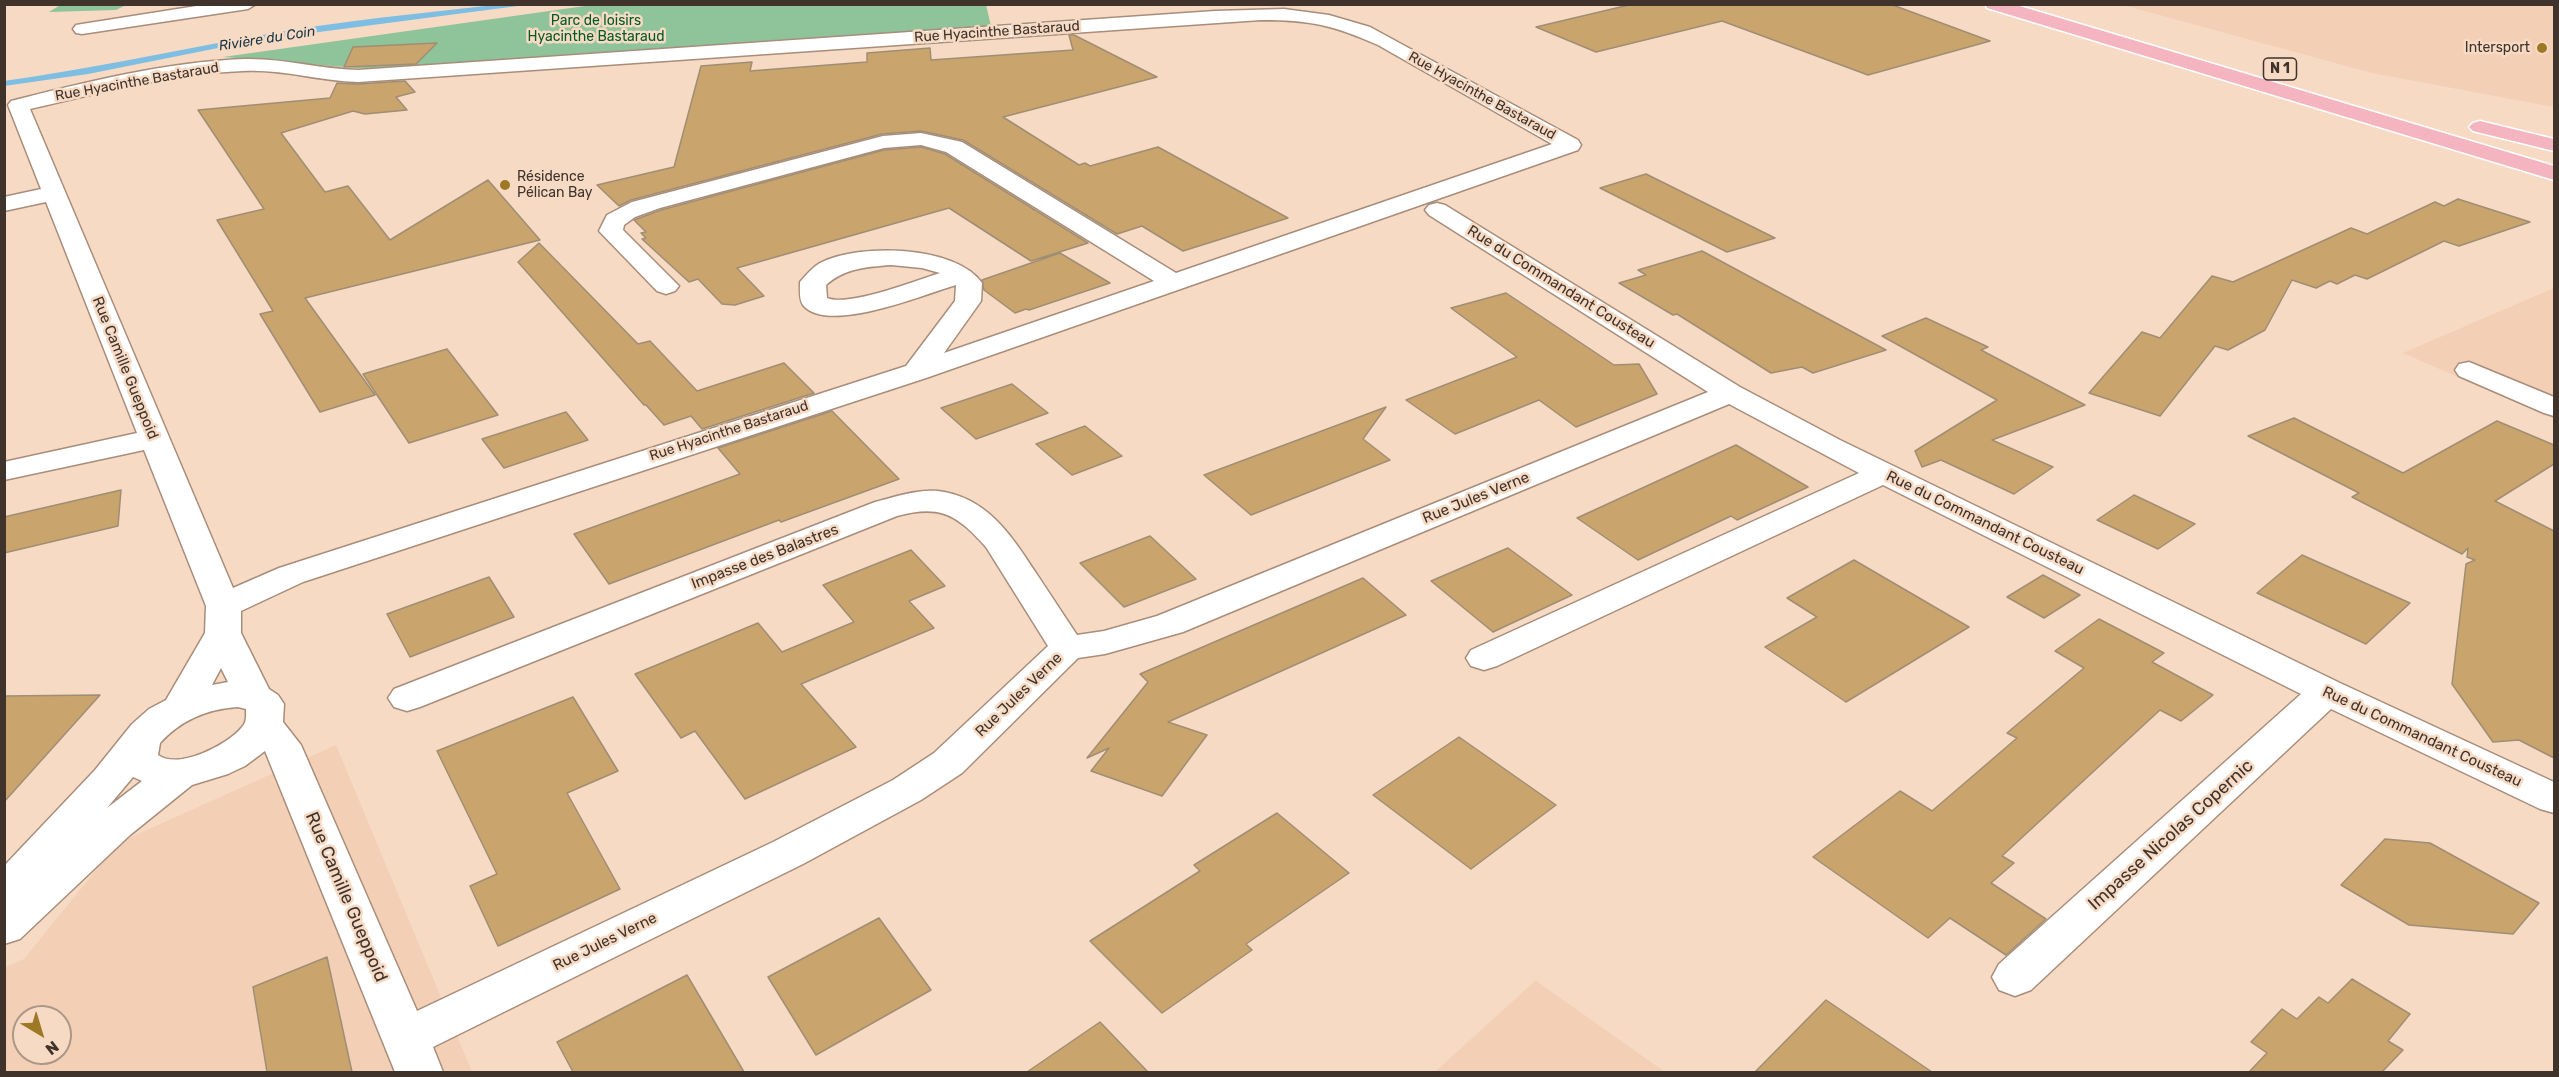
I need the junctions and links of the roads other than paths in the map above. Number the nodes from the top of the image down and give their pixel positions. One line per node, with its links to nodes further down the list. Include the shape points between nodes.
1 (248, 4): 3 (street)
2 (1994, 4): 4 (highway, N 1)
3 (82, 29)
4 (2210, 70): 8 (highway, N 1); 9 (highway, via 2382,133)
5 (18, 105): 10 (street, Rue Camille Gueppoid); 14 (street, Rue Hyacinthe Bastaraud, via 236,65 358,76 1280,15 1314,17 1353,26 1570,145)
6 (2458, 121): 7 (highway)
7 (2554, 147)
8 (2554, 173)
9 (2554, 189)
10 (54, 194): 11 (street); 20 (street, Rue Camille Gueppoid)
11 (4, 204)
12 (1437, 210): 18 (street, Rue du Commandant Cousteau)
13 (961, 275): 13 (street, via 919,260 864,258 822,275 812,285 810,295 821,306 852,309); 17 (street, via 972,284 972,293)
14 (1173, 282): 15 (street, via 954,147 909,139 883,142 652,202 620,217 611,225 611,231); 17 (street, Rue Hyacinthe Bastaraud)
15 (666, 286)
16 (2469, 370): 19 (street)
17 (916, 372): 23 (street, Rue Hyacinthe Bastaraud, via 291,575)
18 (1730, 393): 22 (street, Rue du Commandant Cousteau); 24 (street, Rue Jules Verne, via 1170,624)
19 (2554, 407)
20 (154, 439): 21 (street); 23 (street, Rue Camille Gueppoid)
21 (4, 471)
22 (1884, 473): 25 (street); 26 (street, Rue du Commandant Cousteau)
23 (223, 620): 28 (street); 29 (street, Rue Camille Gueppoid)
24 (1067, 648): 27 (street, Impasse des Balastres, via 986,527 959,505 924,501 886,509); 36 (street, Rue Jules Verne, via 948,763 907,790)
25 (1484, 658)
26 (2327, 692): 32 (street, Rue du Commandant Cousteau); 35 (street, Impasse Nicolas Copernic)
27 (407, 698)
28 (180, 708): 29 (street, via 218,695 238,694); 30 (street, via 162,718)
29 (260, 712): 31 (street, via 253,741 229,757); 36 (street, Rue Camille Gueppoid, via 282,745)
30 (139, 742): 31 (street, via 136,753 140,763 164,773); 33 (street)
31 (181, 772): 34 (street, via 115,824)
32 (2554, 799)
33 (4, 898)
34 (4, 927)
35 (2015, 977)
36 (413, 1055)

